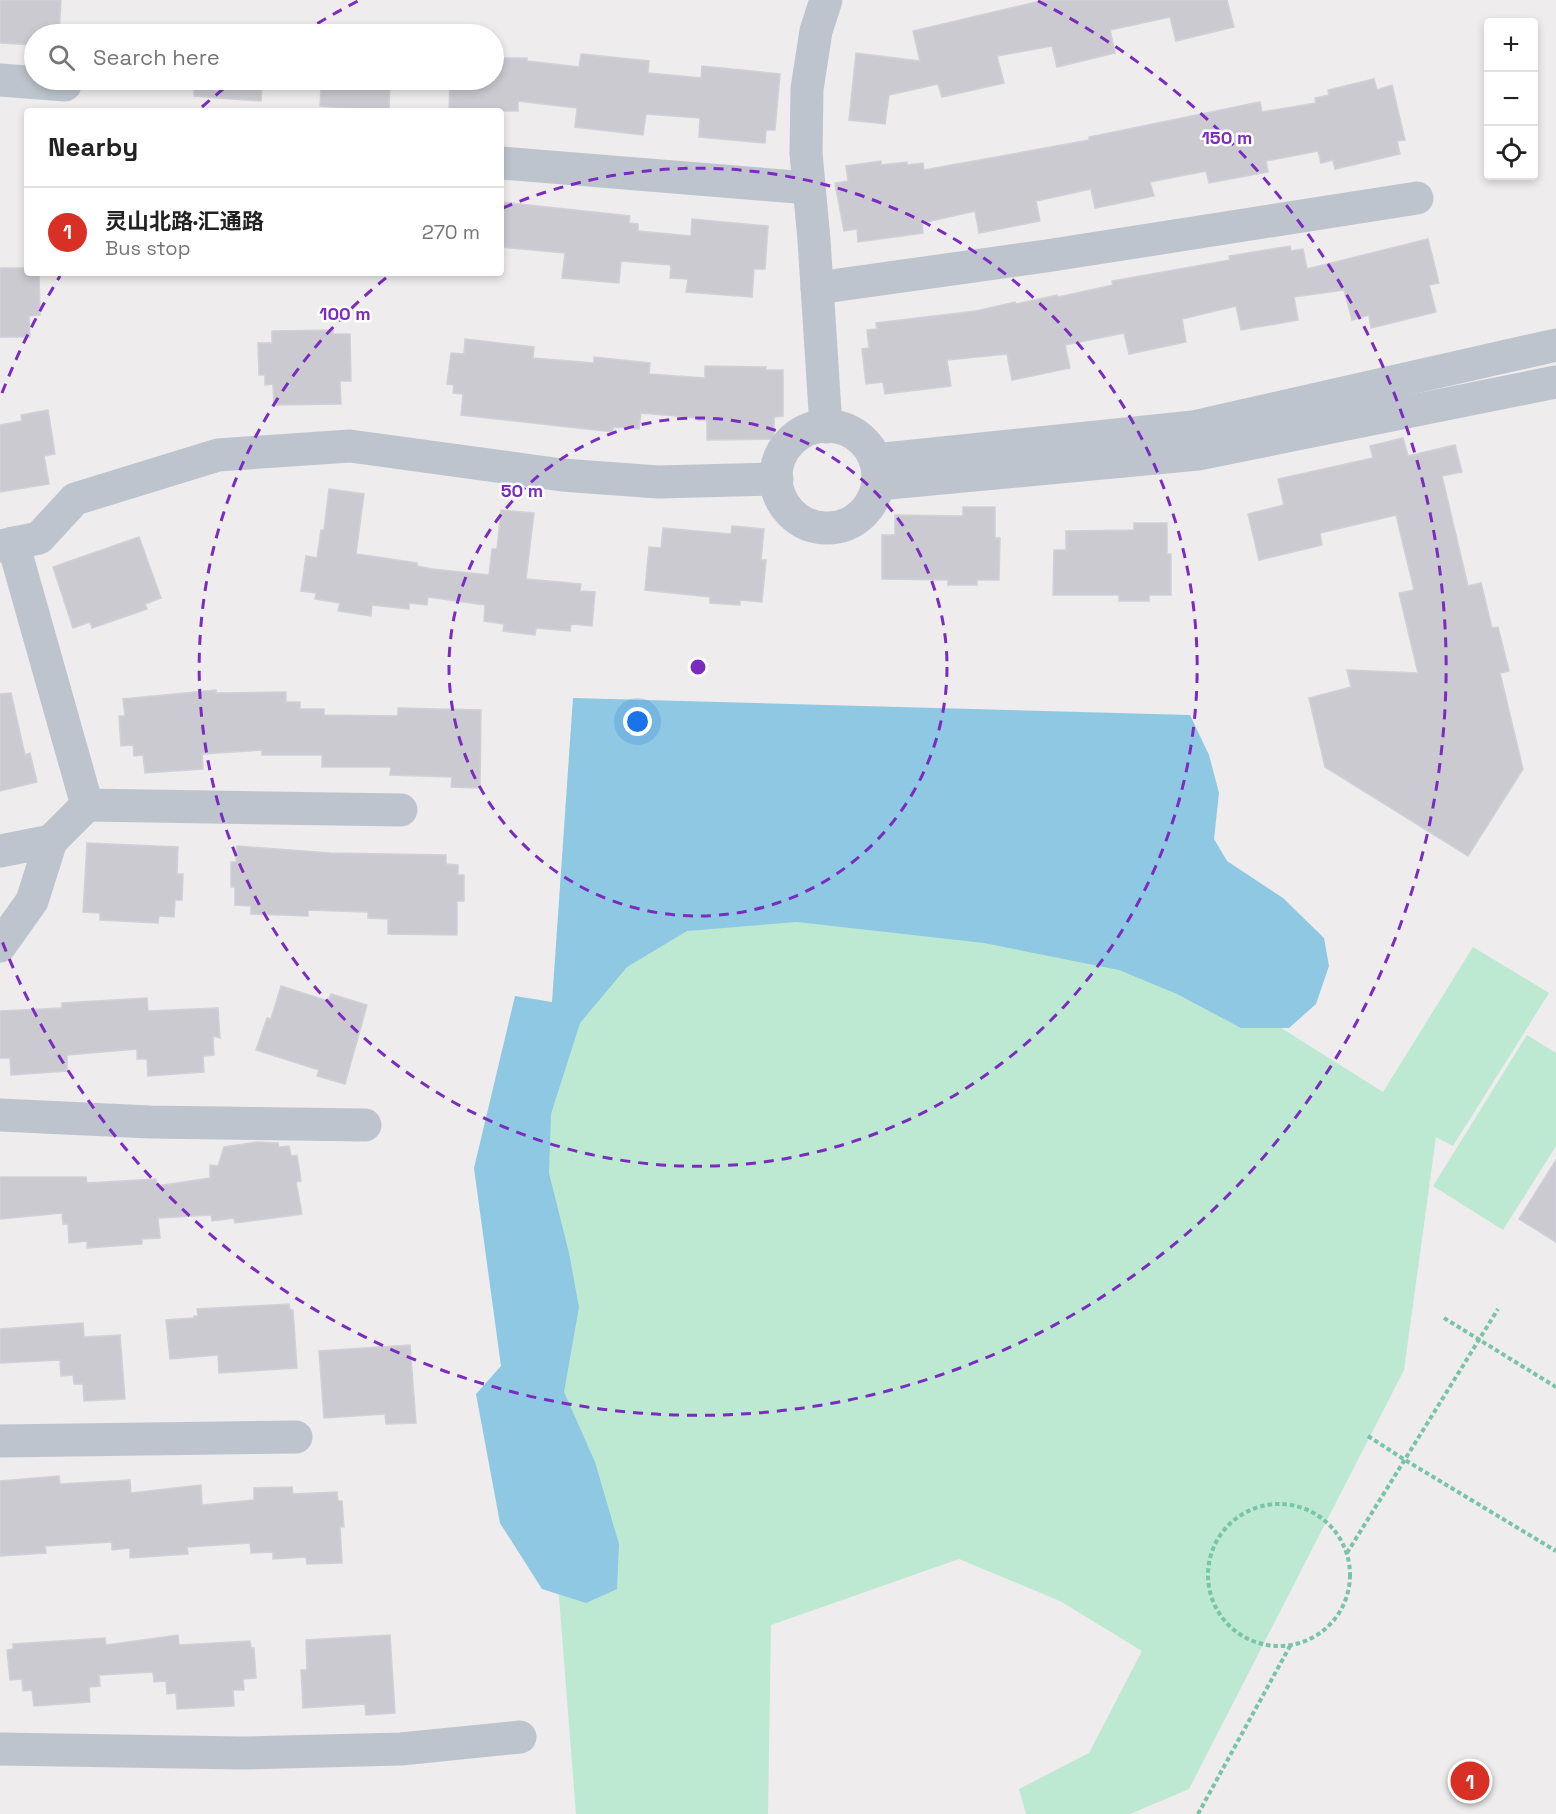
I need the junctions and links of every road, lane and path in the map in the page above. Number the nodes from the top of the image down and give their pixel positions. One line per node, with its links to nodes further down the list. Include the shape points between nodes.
1 (826, 0): 5 (lane, via 816,32 807,89)
2 (0, 80): 3 (lane)
3 (24, 82)
4 (504, 163): 5 (lane)
5 (809, 188): 7 (lane)
6 (1417, 198): 7 (lane)
7 (817, 288): 10 (lane)
8 (1556, 345): 11 (lane, via 1193,427)
9 (1556, 382): 11 (lane, via 1198,454)
10 (826, 427): 11 (lane, via 856,435 868,446); 12 (lane, via 810,429 796,437 778,463)
11 (876, 472): 12 (lane, via 876,492 870,506 845,525 830,528 813,526 787,509)
12 (777, 479): 13 (lane, via 658,482 562,475 350,446 293,448 218,455 75,499 39,538)
13 (7, 544): 14 (lane)
14 (87, 805): 15 (lane); 16 (lane)
15 (401, 810)
16 (51, 841): 17 (lane); 18 (lane, via 32,901)
17 (0, 851)
18 (0, 946)
19 (0, 1115): 20 (lane)
20 (365, 1125)
21 (1498, 1309): 23 (path)
22 (1444, 1318): 23 (path)
23 (1479, 1340): 24 (path); 28 (path)
24 (1556, 1387)
25 (1368, 1436): 28 (path)
26 (296, 1437): 27 (lane)
27 (0, 1441)
28 (1405, 1460): 29 (path); 30 (path)
29 (1556, 1551)
30 (1347, 1554): 31 (path, via 1350,1583 1337,1617 1308,1641); 31 (path, via 1335,1530 1322,1517 1287,1504 1250,1509 1221,1533 1208,1567 1213,1604 1223,1620 1253,1642)
31 (1290, 1646): 34 (path)
32 (520, 1737): 33 (lane, via 401,1749 333,1751)
33 (0, 1749)
34 (1198, 1814)

